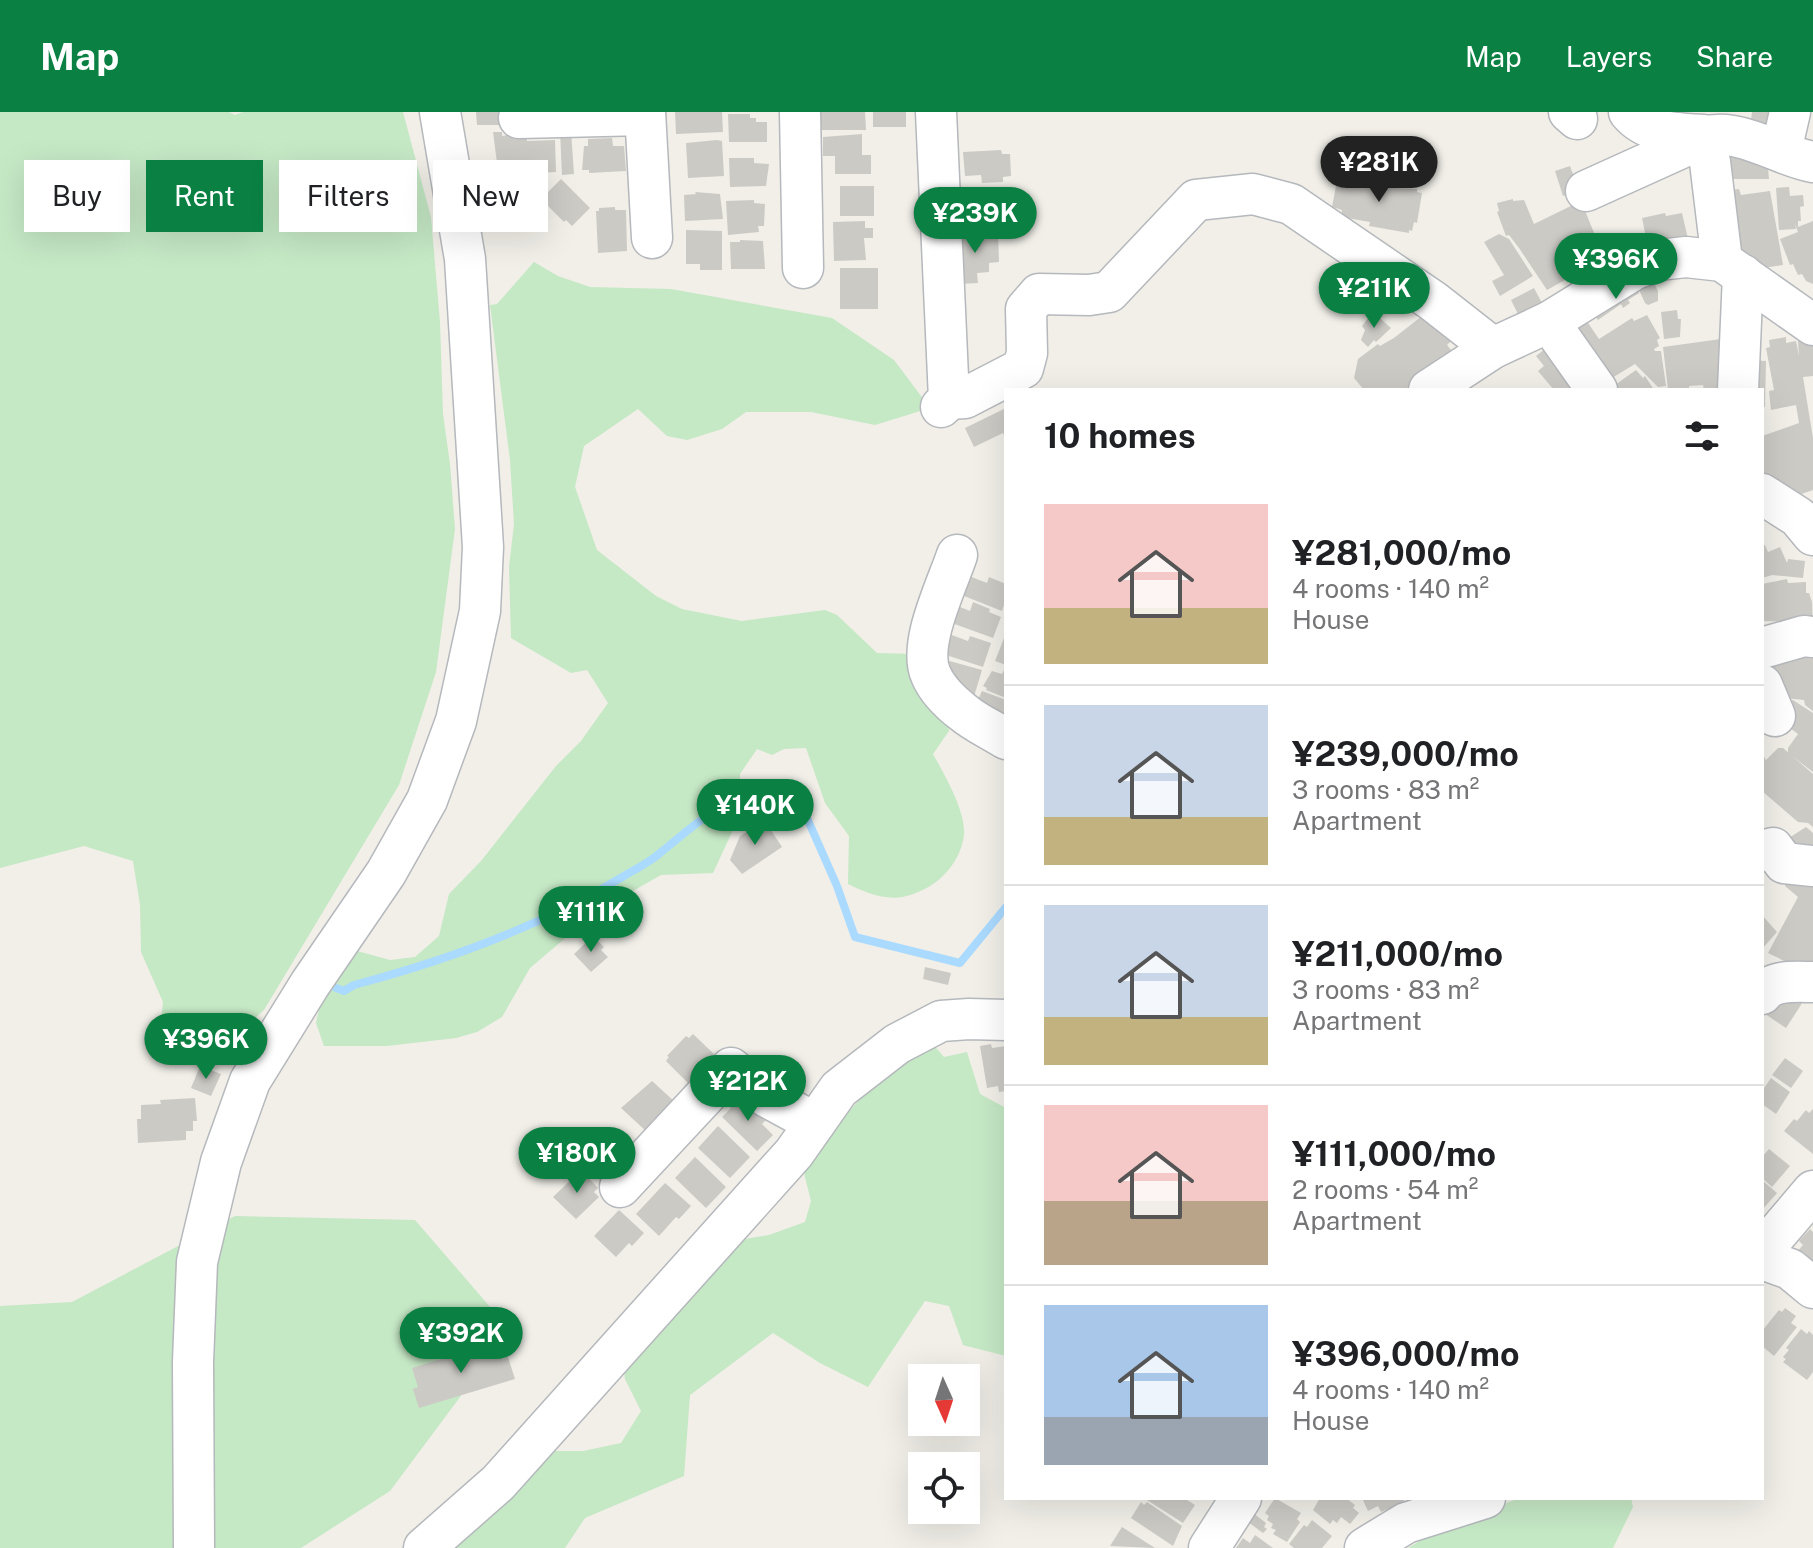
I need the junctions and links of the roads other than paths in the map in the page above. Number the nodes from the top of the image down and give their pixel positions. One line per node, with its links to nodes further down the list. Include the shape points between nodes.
1 (440, 112): 40 (street, via 465,259 483,547 480,611 456,721 427,800 386,873 250,1081 221,1162 197,1262)
2 (800, 112): 12 (street)
3 (936, 112): 16 (street, via 945,403 1023,368 1026,309 1039,294 1109,292 1196,200 1210,198 1253,194 1291,204)
4 (1629, 112): 8 (street, via 1638,123 1660,131)
5 (1790, 112): 9 (street)
6 (645, 114): 7 (street); 11 (street)
7 (519, 118)
8 (1703, 135): 9 (street, via 1740,137); 10 (street); 13 (street)
9 (1797, 156)
10 (1586, 191)
11 (652, 238)
12 (803, 268)
13 (1733, 268): 14 (street, via 1686,257 1659,260); 15 (street); 19 (street)
14 (1549, 322): 16 (street); 18 (street)
15 (1813, 325)
16 (1493, 348): 17 (street)
17 (1432, 388)
18 (1596, 388)
19 (1738, 388)
20 (1764, 495): 21 (street, via 1798,517)
21 (1813, 535)
22 (957, 555): 25 (street, via 927,650 929,672 964,713)
23 (1813, 637): 24 (street)
24 (1764, 647)
25 (1004, 738)
26 (1764, 850): 27 (street, via 1773,848 1784,863)
27 (1813, 866)
28 (1813, 982): 29 (street, via 1780,983)
29 (1764, 991)
30 (1004, 1020): 31 (street, via 941,1021 897,1044 839,1089)
31 (815, 1123): 32 (street, via 767,1097 731,1068); 41 (street, via 794,1153 498,1483)
32 (620, 1187)
33 (1813, 1191): 34 (street)
34 (1764, 1249)
35 (1764, 1260): 36 (street, via 1790,1269)
36 (1813, 1288)
37 (1240, 1500): 42 (street)
38 (1472, 1500): 39 (street)
39 (1432, 1506): 43 (street)
40 (194, 1548)
41 (424, 1548)
42 (1209, 1548)
43 (1365, 1548)

